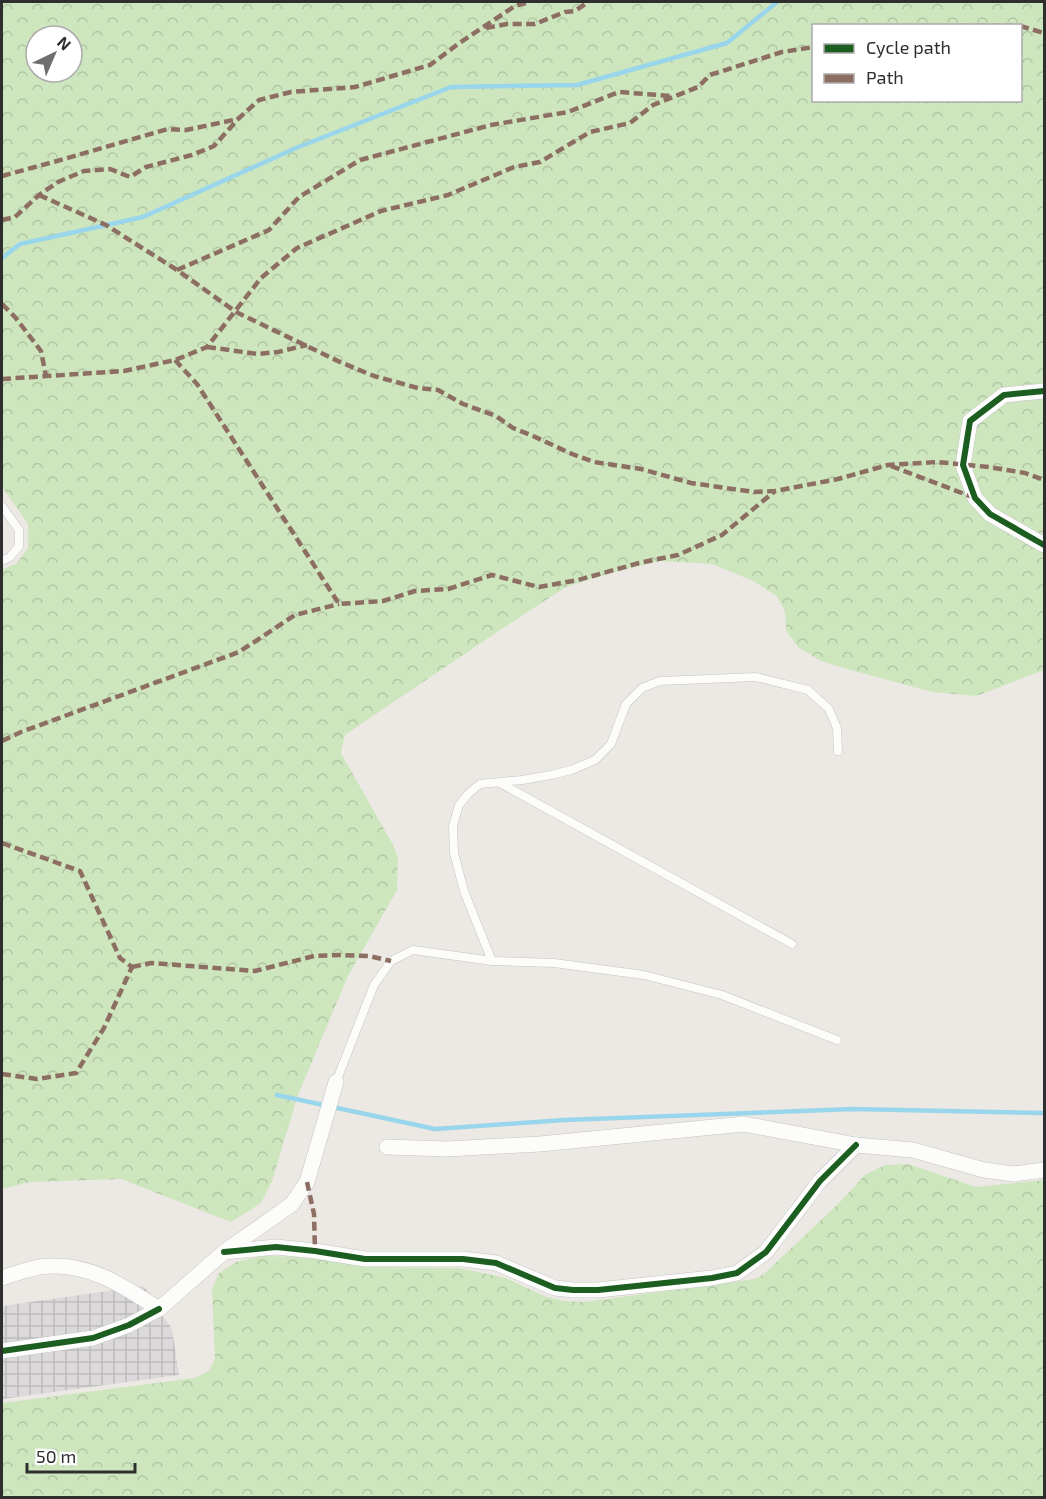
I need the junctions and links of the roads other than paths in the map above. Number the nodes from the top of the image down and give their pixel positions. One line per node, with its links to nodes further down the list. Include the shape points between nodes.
1 (1044, 391): 3 (street, via 1004,395 970,421 963,465 975,498 990,514)
2 (2, 506): 4 (lane, via 19,530 19,546)
3 (1044, 544)
4 (2, 561)
5 (838, 751): 6 (lane, via 837,728 829,709 808,690 756,677 660,681 642,688 626,704 611,744 595,760 561,773)
6 (500, 783): 7 (lane); 8 (lane, via 480,784 468,794 459,805 453,826 454,853 464,891)
7 (792, 944)
8 (492, 962): 9 (lane, via 554,963 644,975 722,995); 10 (lane, via 413,950 391,961 374,985)
9 (837, 1040)
10 (336, 1082): 14 (street, via 307,1182 292,1204)
11 (856, 1145): 12 (street, via 744,1124 540,1144 447,1149); 13 (street, via 913,1150 984,1170 1014,1174); 14 (street, via 820,1181 766,1252 737,1273 712,1278 573,1290 555,1288 496,1263 463,1259 365,1259 276,1247)
12 (387, 1147)
13 (1044, 1170)
14 (224, 1252): 16 (street)
15 (2, 1278): 16 (street, via 51,1266 83,1269 121,1284)
16 (159, 1309): 17 (street, via 93,1338)
17 (2, 1352)

